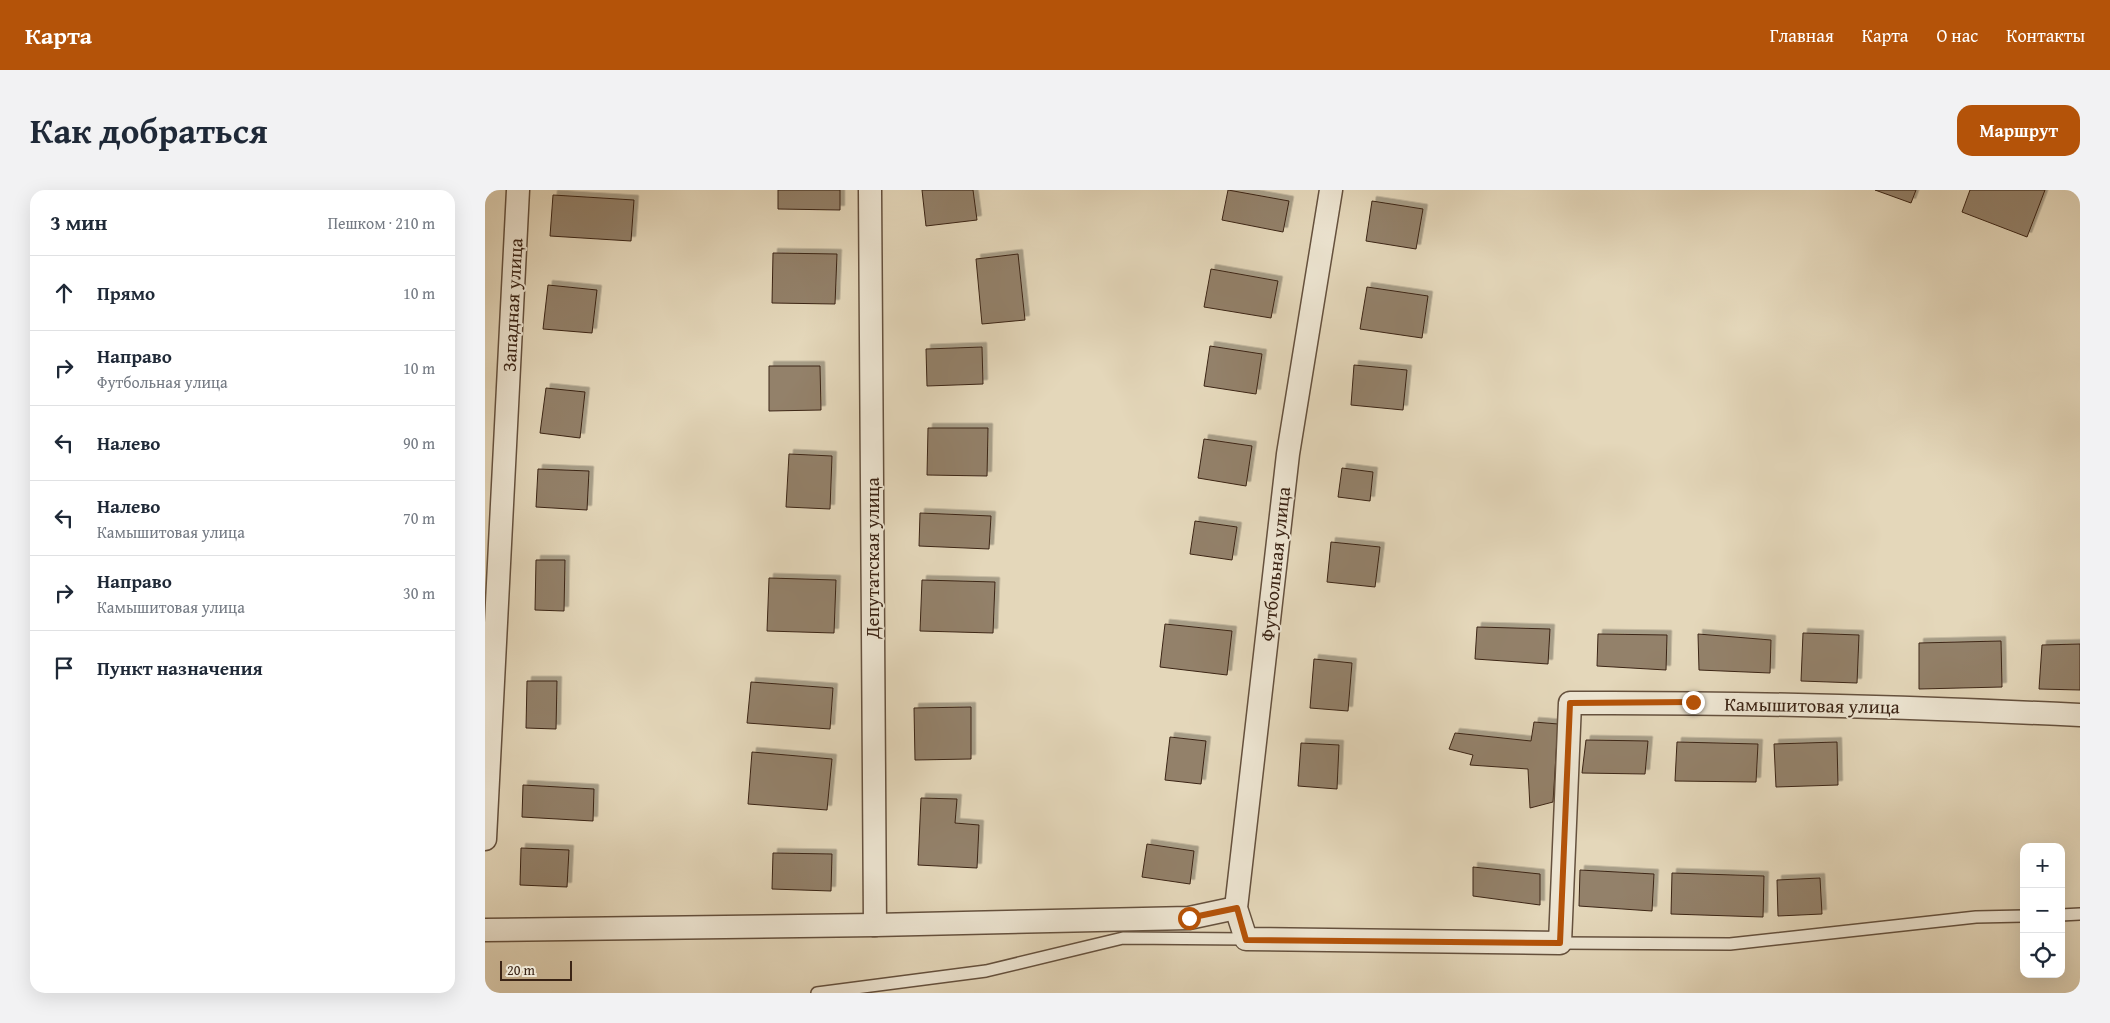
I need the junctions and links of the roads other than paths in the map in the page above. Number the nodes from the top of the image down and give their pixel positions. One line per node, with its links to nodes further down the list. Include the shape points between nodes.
1 (518, 190): 5 (street, Западная улица)
2 (870, 190): 10 (street, Депутатская улица)
3 (1331, 190): 6 (street, Футбольная улица, via 1288,454)
4 (2080, 715): 13 (street, Камышитовая улица, via 1693,702 1570,703)
5 (485, 839)
6 (1237, 908): 10 (street, via 1189,918); 12 (street, Футбольная улица)
7 (2080, 914): 8 (lane)
8 (2065, 915)
9 (2020, 916): 13 (lane, via 1976,917 1730,944)
10 (875, 925): 11 (street)
11 (485, 930)
12 (1246, 940): 13 (street); 14 (lane, via 1123,938 986,971)
13 (1560, 943)
14 (817, 993)

